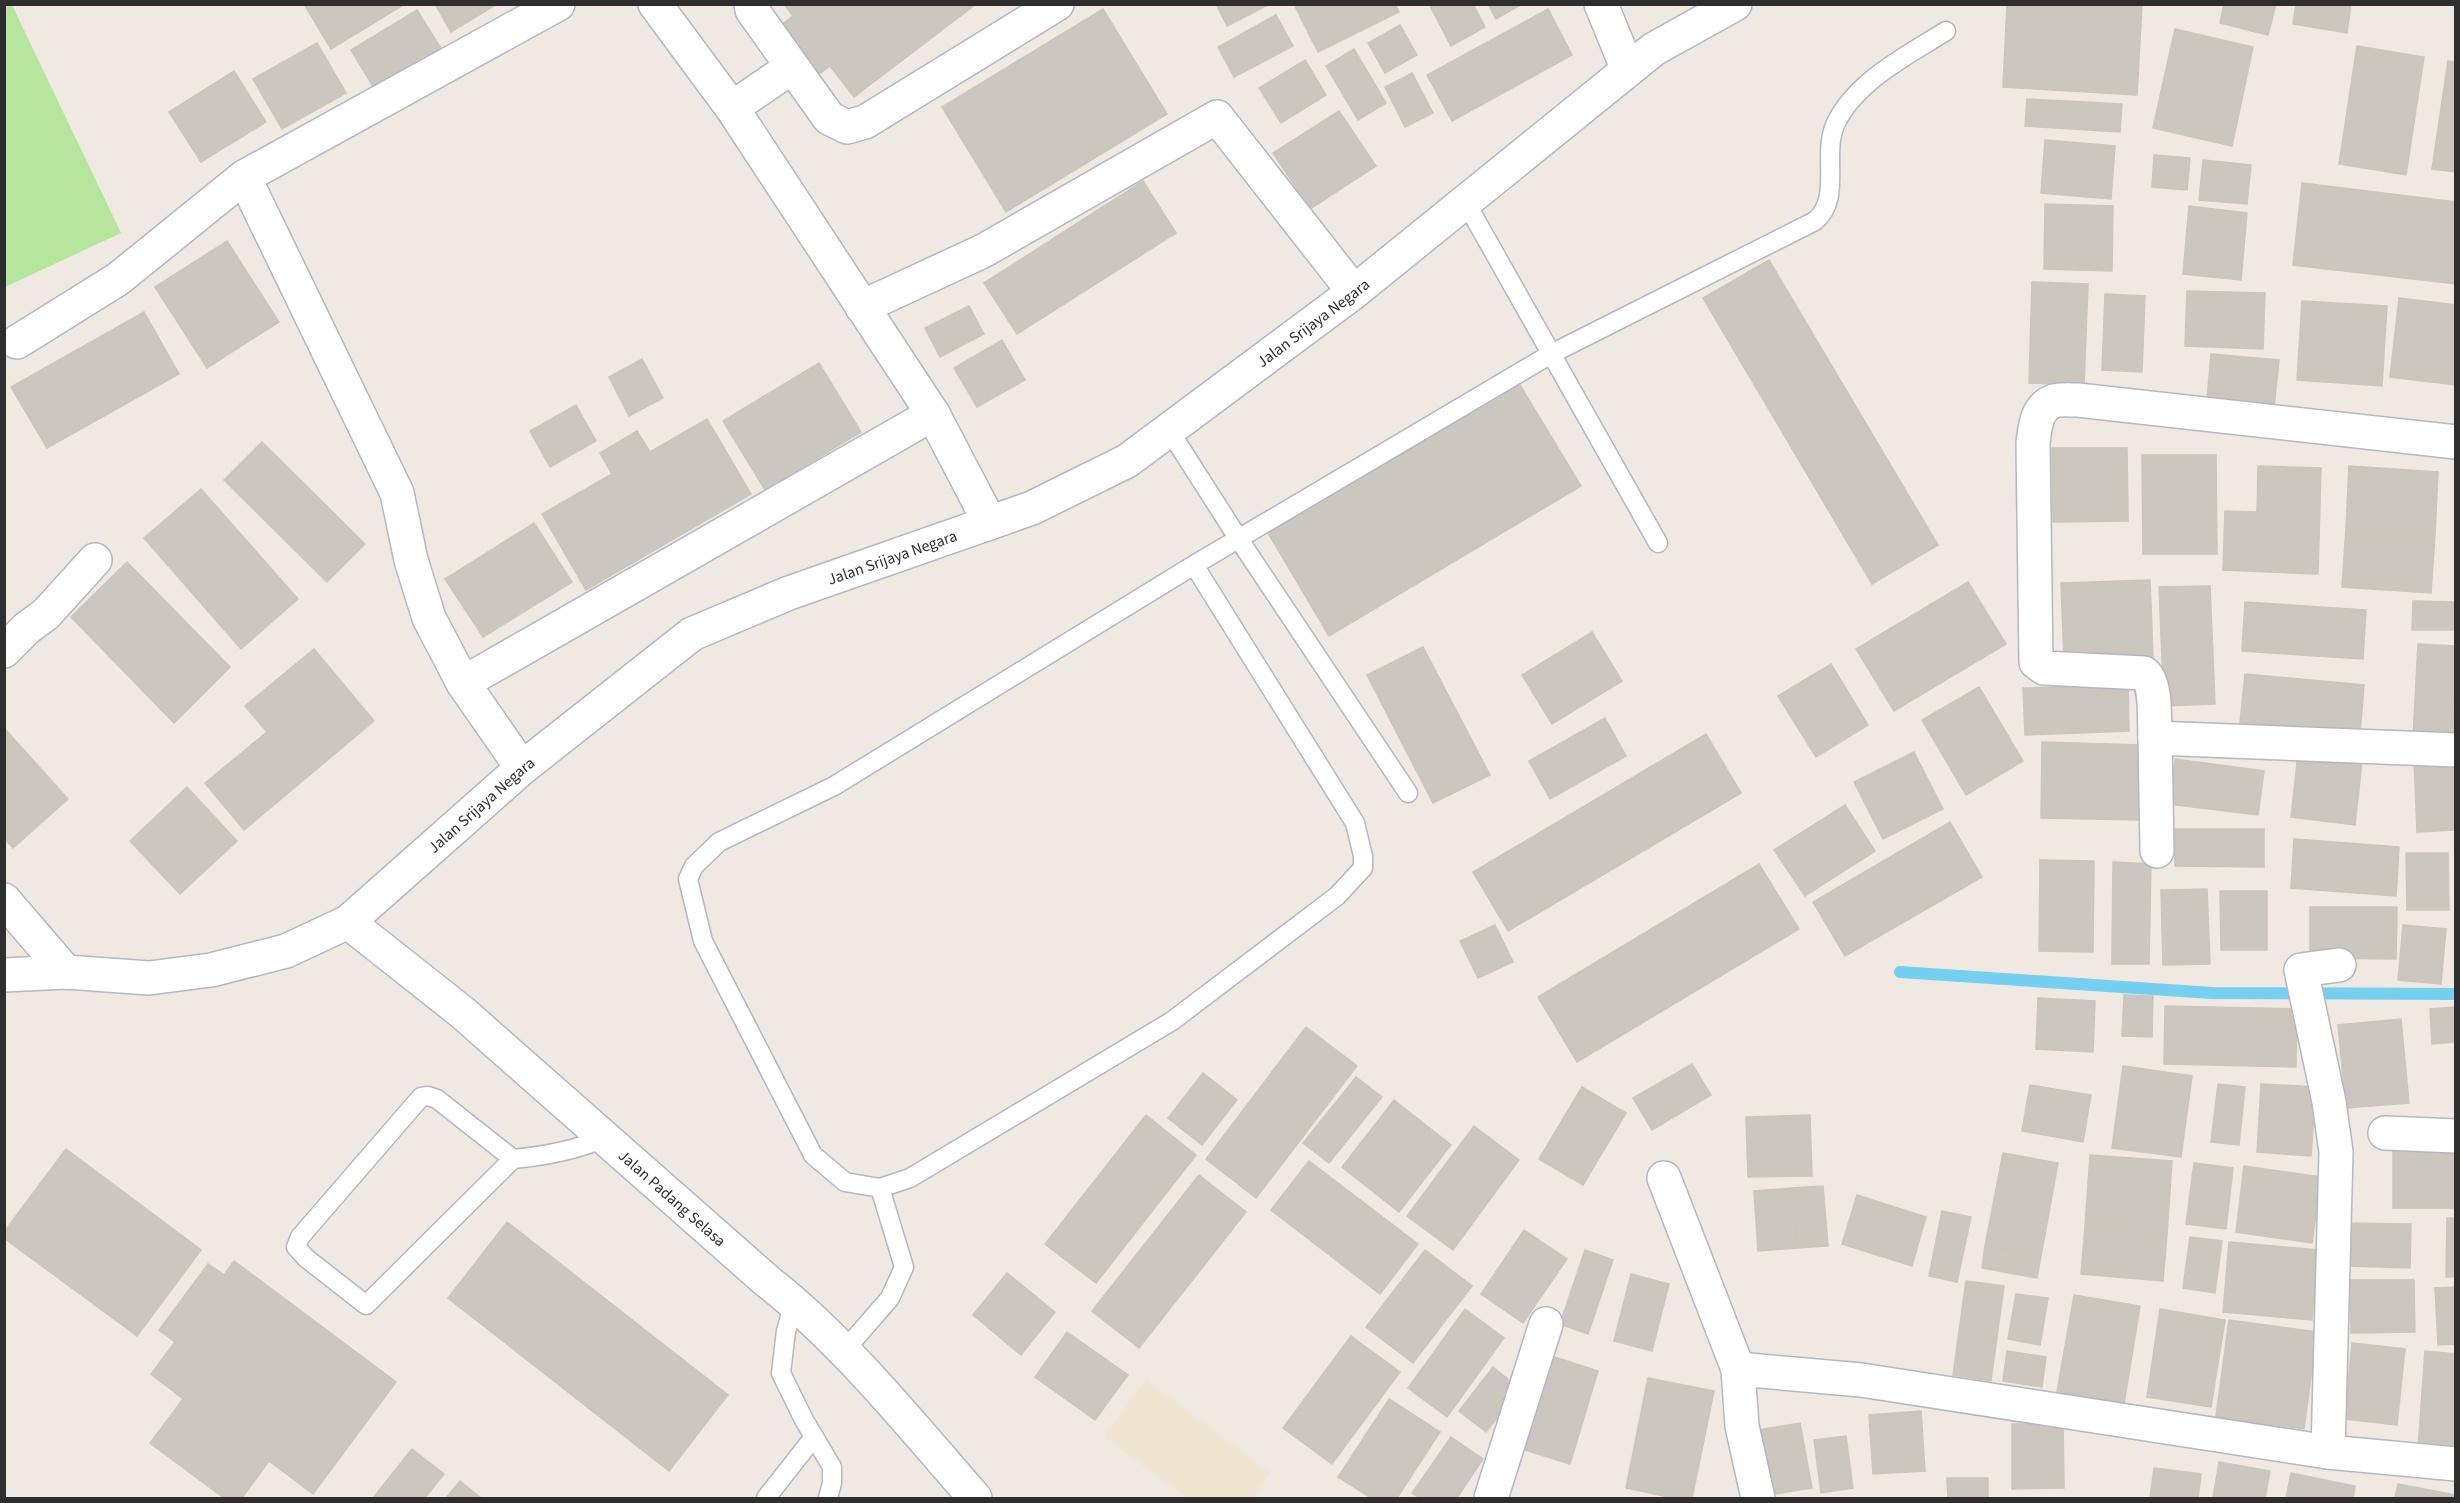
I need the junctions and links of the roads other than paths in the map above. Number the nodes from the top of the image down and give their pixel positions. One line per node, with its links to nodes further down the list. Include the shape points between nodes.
1 (558, 4): 12 (street)
2 (655, 4): 11 (street)
3 (751, 4): 9 (street)
4 (1057, 4): 7 (street)
5 (1601, 4): 10 (street)
6 (1735, 4): 10 (street, Jalan Srijaya Negara, via 1654,49)
7 (1022, 13): 9 (street, via 865,122 847,127 829,118)
8 (1946, 31): 17 (lane, via 1880,72 1848,105 1835,125 1828,153 1830,190 1826,209 1815,221)
9 (792, 67): 11 (street)
10 (1628, 70): 13 (street, Jalan Srijaya Negara)
11 (732, 108): 15 (street)
12 (244, 177): 16 (street, via 118,279); 27 (street, via 397,493 411,560 429,618)
13 (1465, 201): 14 (street, Jalan Srijaya Negara); 17 (lane)
14 (1353, 292): 15 (street, via 1216,117 983,251); 19 (street, Jalan Srijaya Negara)
15 (862, 307): 18 (street)
16 (17, 342)
17 (1551, 354): 22 (lane); 23 (lane)
18 (933, 414): 21 (street); 27 (street)
19 (1170, 430): 21 (street, Jalan Srijaya Negara, via 1127,461 1032,508); 22 (lane)
20 (2456, 442): 28 (street, via 2078,400 2054,401 2044,408 2036,422 2034,443 2036,662 2044,668 2144,673 2153,689)
21 (990, 523): 30 (street, Jalan Srijaya Negara, via 789,593 692,634)
22 (1238, 538): 25 (lane); 31 (lane)
23 (1658, 543)
24 (95, 560): 26 (street, via 46,614)
25 (1194, 565): 43 (lane, via 1355,823 1363,868 1337,896 1172,1021 910,1178); 43 (lane, via 834,786 719,842 693,866 688,879 704,941 813,1155 845,1182)
26 (4, 651)
27 (463, 683): 30 (street)
28 (2155, 738): 29 (street); 32 (street)
29 (2456, 750)
30 (522, 768): 34 (street, Jalan Srijaya Negara)
31 (1408, 793)
32 (2157, 851)
33 (4, 900): 36 (street)
34 (348, 922): 36 (street, Jalan Srijaya Negara, via 286,951 211,970 149,978); 40 (street, Jalan Padang Selasa, via 463,1013)
35 (2339, 965): 49 (street, via 2301,970 2336,1152)
36 (66, 972): 37 (street, Jalan Srijaya Negara)
37 (4, 975)
38 (2385, 1133): 39 (street)
39 (2456, 1136)
40 (604, 1138): 41 (lane, via 546,1156); 44 (street, Jalan Padang Selasa)
41 (513, 1159): 41 (lane, via 366,1305 296,1247 300,1237 420,1098 437,1099)
42 (1664, 1179): 47 (street)
43 (880, 1188): 46 (lane, via 904,1267 890,1298)
44 (794, 1302): 46 (street, Jalan Padang Selasa); 48 (lane, via 781,1373)
45 (1546, 1324): 54 (street)
46 (844, 1351): 53 (street, Jalan Padang Selasa)
47 (1738, 1369): 49 (street, via 1861,1380); 55 (street, via 1742,1426)
48 (814, 1437): 51 (lane); 52 (lane, via 832,1467)
49 (2328, 1452): 50 (street)
50 (2456, 1464)
51 (766, 1498)
52 (828, 1498)
53 (975, 1498)
54 (1491, 1498)
55 (1758, 1498)

